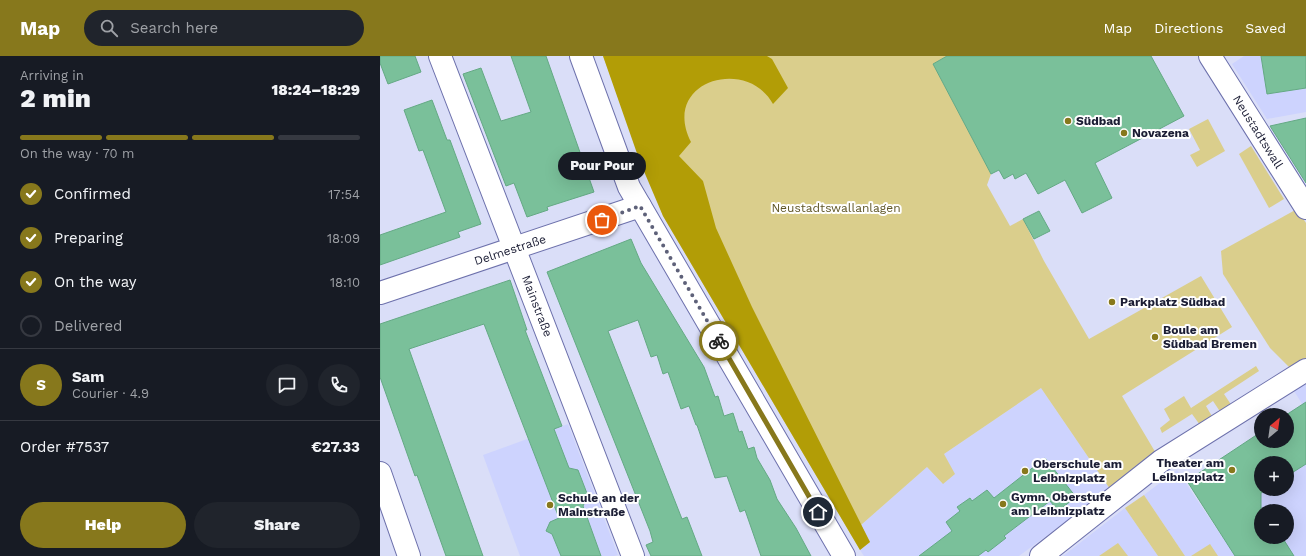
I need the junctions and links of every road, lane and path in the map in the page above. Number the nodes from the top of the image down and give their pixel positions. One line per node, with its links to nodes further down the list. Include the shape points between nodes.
1 (440, 56): 6 (street, Mainstraße)
2 (581, 56): 4 (street, via 629,187)
3 (1210, 56): 5 (street, Neustadtswall)
4 (640, 206): 6 (street, Delmestraße); 12 (street)
5 (1306, 208)
6 (515, 249): 7 (street, Delmestraße); 11 (street, Mainstraße)
7 (380, 293)
8 (1306, 370): 13 (street, via 1161,461)
9 (380, 473): 10 (street)
10 (402, 554)
11 (633, 556)
12 (844, 556)
13 (1041, 556)

